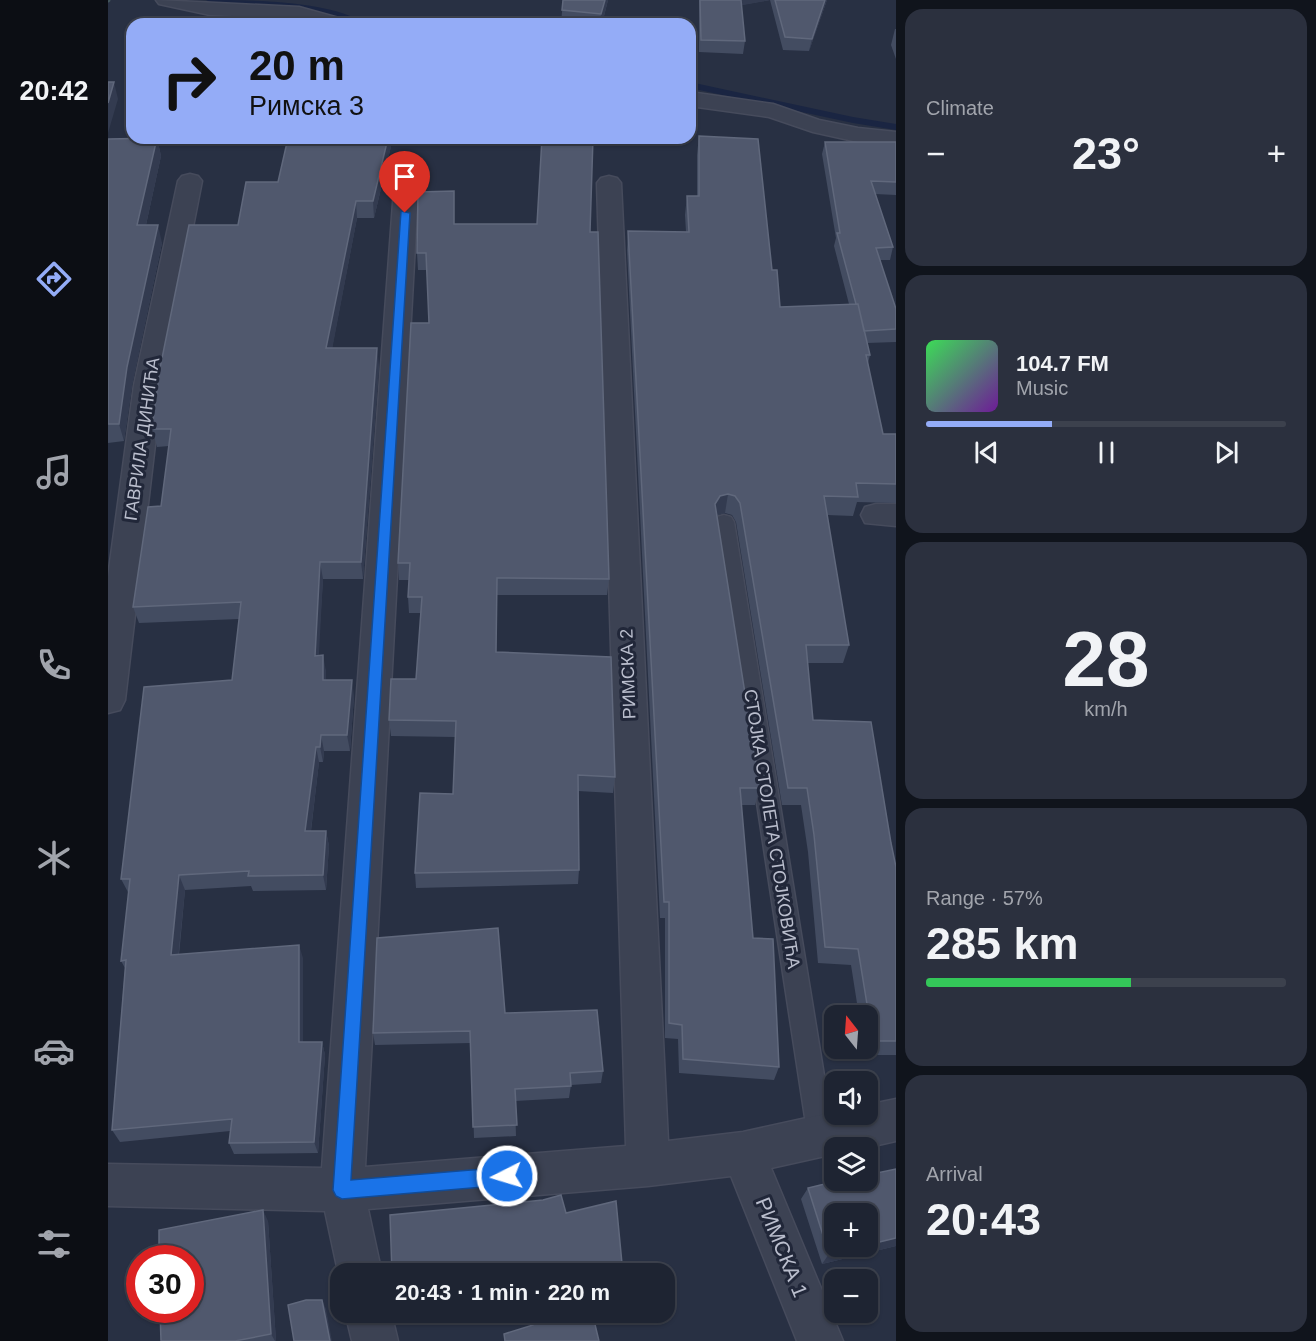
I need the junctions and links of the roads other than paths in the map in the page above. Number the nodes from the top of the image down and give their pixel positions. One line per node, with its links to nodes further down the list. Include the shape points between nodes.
1 (166, 0): 2 (street, via 210,9 299,13)
2 (317, 18)
3 (696, 100): 4 (street, via 773,111 813,125)
4 (896, 139)
5 (190, 181): 9 (street, ГАВРИЛА ДИНИЋА, via 148,385)
6 (609, 183): 13 (street, РИМСКА 2)
7 (406, 189): 15 (street)
8 (724, 522): 11 (lane, СТОЈКА СТОЛЕТА СТОЈКОВИЋА)
9 (108, 700)
10 (896, 1120): 11 (street)
11 (821, 1137): 12 (street)
12 (743, 1153): 13 (street); 19 (street, РИМСКА 1)
13 (648, 1165): 15 (street)
14 (108, 1185): 15 (street)
15 (342, 1190): 16 (street)
16 (358, 1263)
17 (371, 1323): 18 (street)
18 (375, 1341)
19 (820, 1341)

